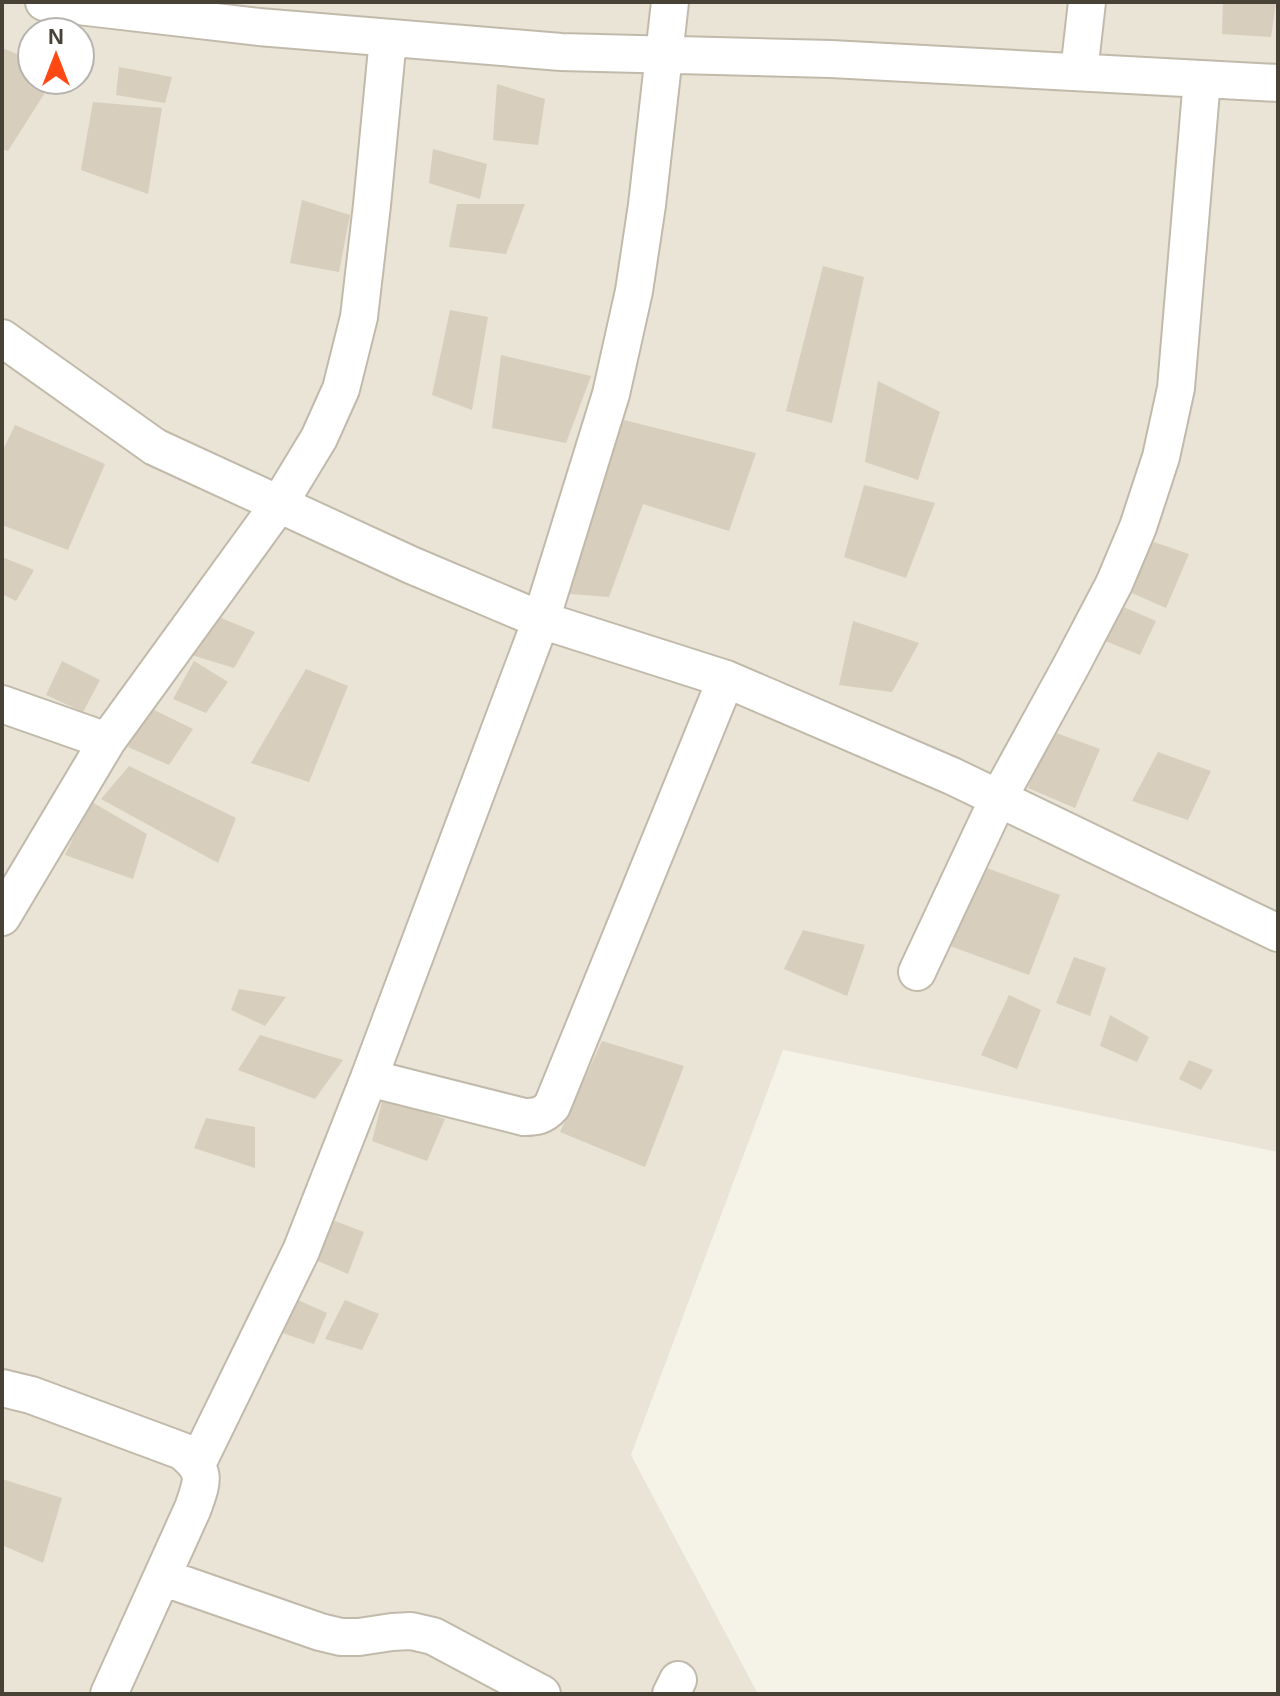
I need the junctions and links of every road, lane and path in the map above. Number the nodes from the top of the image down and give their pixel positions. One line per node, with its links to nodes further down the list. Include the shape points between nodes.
1 (44, 2): 4 (street)
2 (670, 2): 5 (street)
3 (1087, 2): 6 (street)
4 (388, 38): 5 (street); 10 (street, via 359,317 341,389)
5 (665, 55): 6 (street); 11 (street, via 628,320 611,394)
6 (1079, 72): 7 (street)
7 (1202, 79): 8 (street); 15 (street, via 1176,388 1161,457 1114,584)
8 (1278, 83)
9 (2, 338): 10 (street, via 155,447)
10 (279, 504): 11 (street); 14 (street)
11 (541, 620): 12 (street); 19 (street)
12 (726, 679): 15 (street); 19 (street, via 552,1106 536,1117 524,1117)
13 (2, 704): 14 (street)
14 (107, 741): 16 (street)
15 (998, 799): 17 (street); 18 (street)
16 (2, 917)
17 (1278, 933)
18 (917, 972)
19 (369, 1078): 21 (street, via 301,1251)
20 (2, 1388): 21 (street, via 182,1451)
21 (197, 1464): 22 (street, via 200,1488)
22 (162, 1577): 23 (street); 24 (street, via 341,1637 411,1631 433,1636)
23 (109, 1694)
24 (542, 1694)

